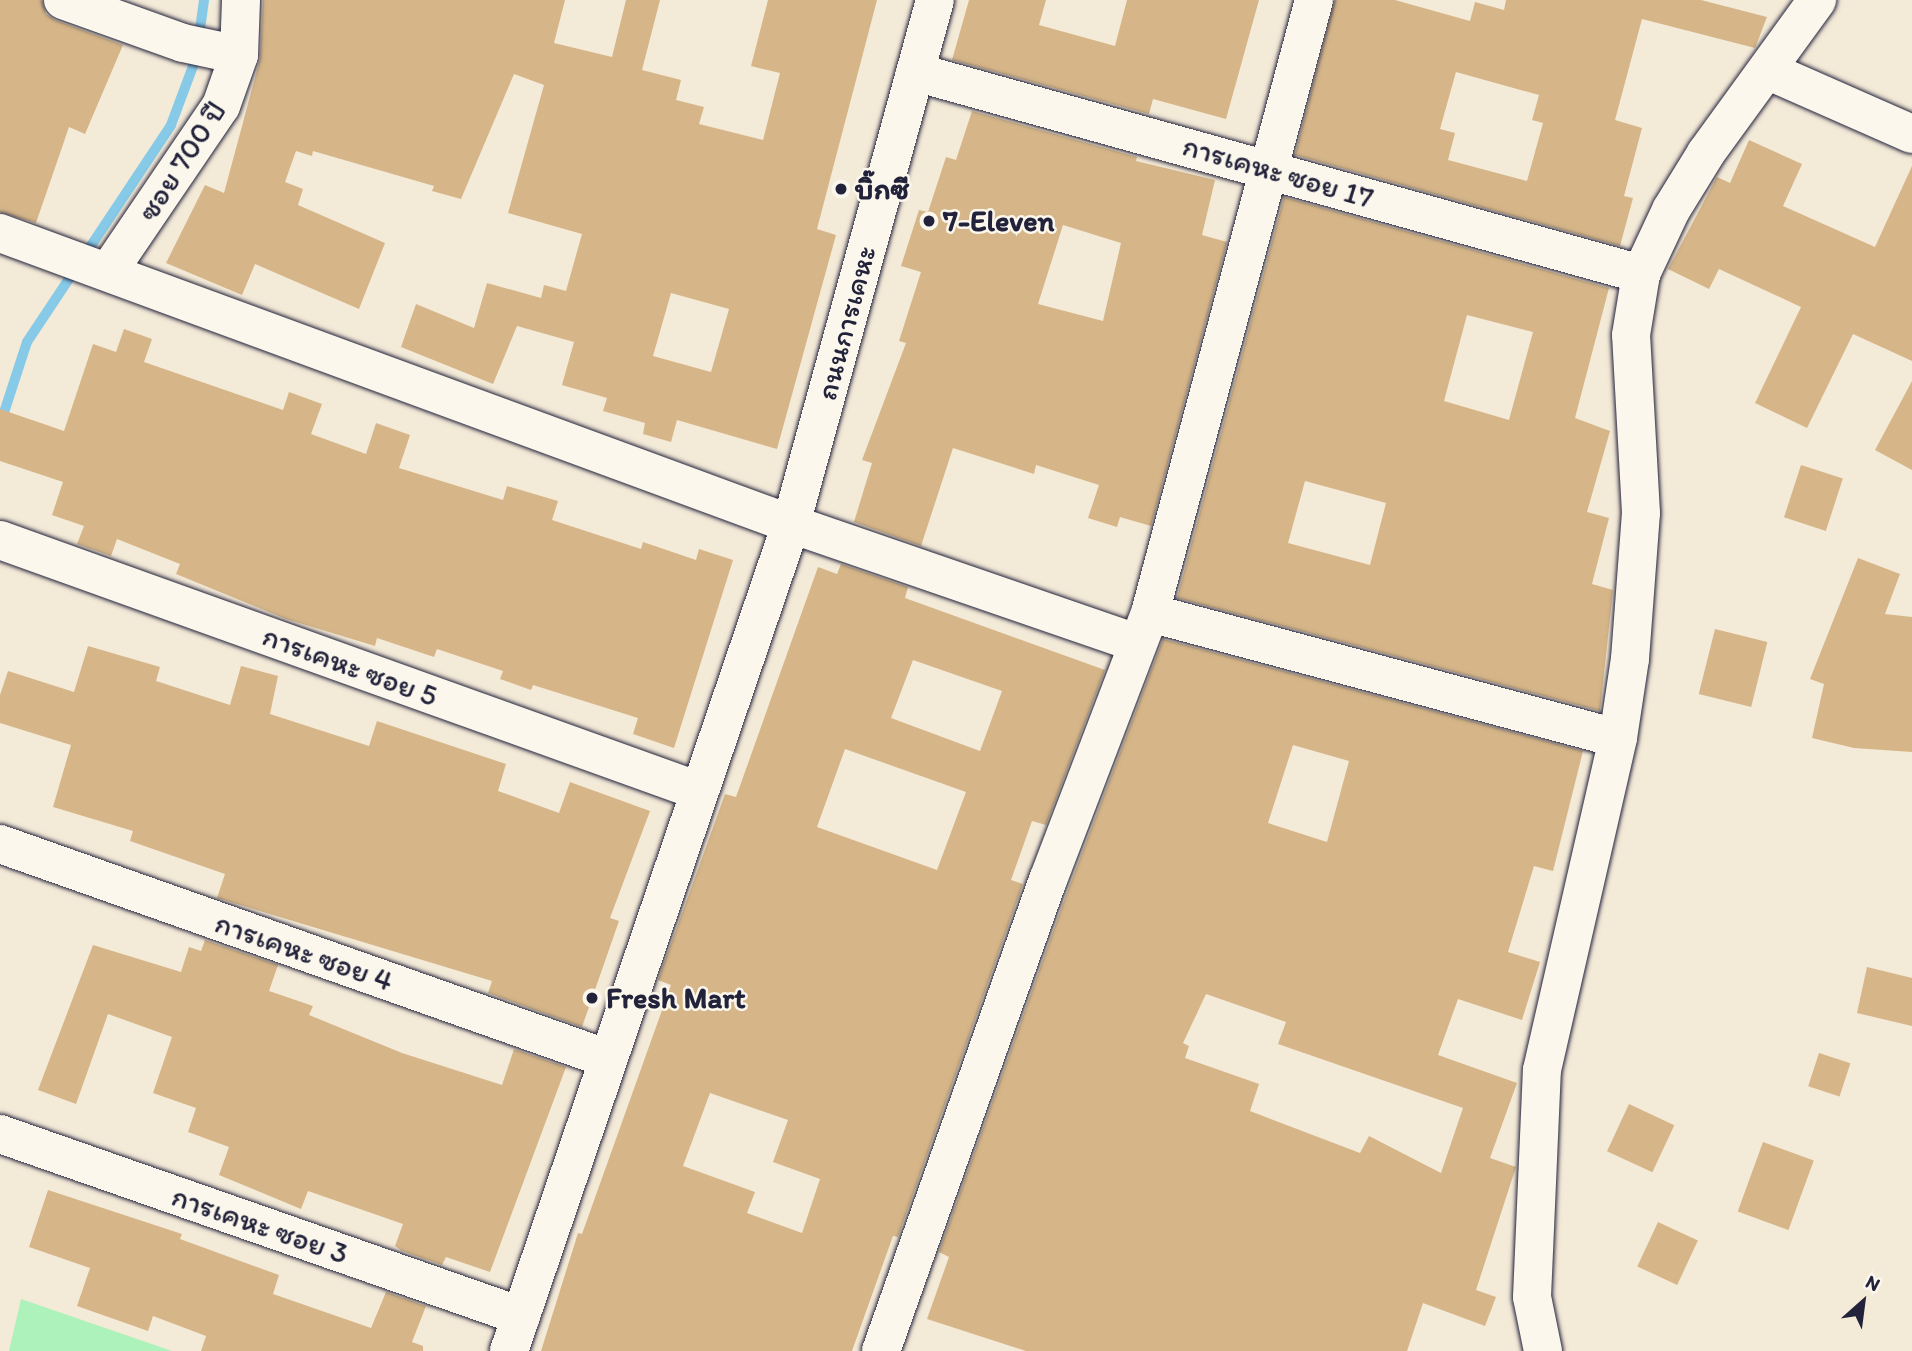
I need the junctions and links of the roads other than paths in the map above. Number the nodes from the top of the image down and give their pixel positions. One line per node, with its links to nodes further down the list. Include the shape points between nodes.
1 (63, 0): 6 (street, via 183,43)
2 (241, 0): 6 (street, ซอย 700 ปี)
3 (935, 0): 8 (street, ถนนการเคหะ)
4 (1314, 0): 10 (street)
5 (1817, 0): 7 (street)
6 (239, 55): 12 (street, ซอย 700 ปี, via 221,106)
7 (1769, 71): 9 (street); 13 (street, via 1706,153 1671,210)
8 (915, 72): 10 (street, การเคหะ ซอย 17); 14 (street, ถนนการเคหะ)
9 (1912, 134)
10 (1270, 169): 13 (street, การเคหะ ซอย 17); 16 (street)
11 (0, 233): 12 (street)
12 (108, 272): 14 (street)
13 (1641, 274): 17 (street, via 1631,335 1641,513 1630,659)
14 (791, 524): 16 (street); 18 (street, ถนนการเคหะ)
15 (0, 540): 18 (street, การเคหะ ซอย 5)
16 (1144, 628): 17 (street); 23 (street)
17 (1618, 738): 24 (street, via 1542,1070 1532,1297)
18 (699, 791): 20 (street, ถนนการเคหะ)
19 (0, 844): 20 (street, การเคหะ ซอย 4)
20 (608, 1059): 22 (street, ถนนการเคหะ)
21 (0, 1134): 22 (street, การเคหะ ซอย 3)
22 (515, 1334)
23 (881, 1351)
24 (1544, 1351)

